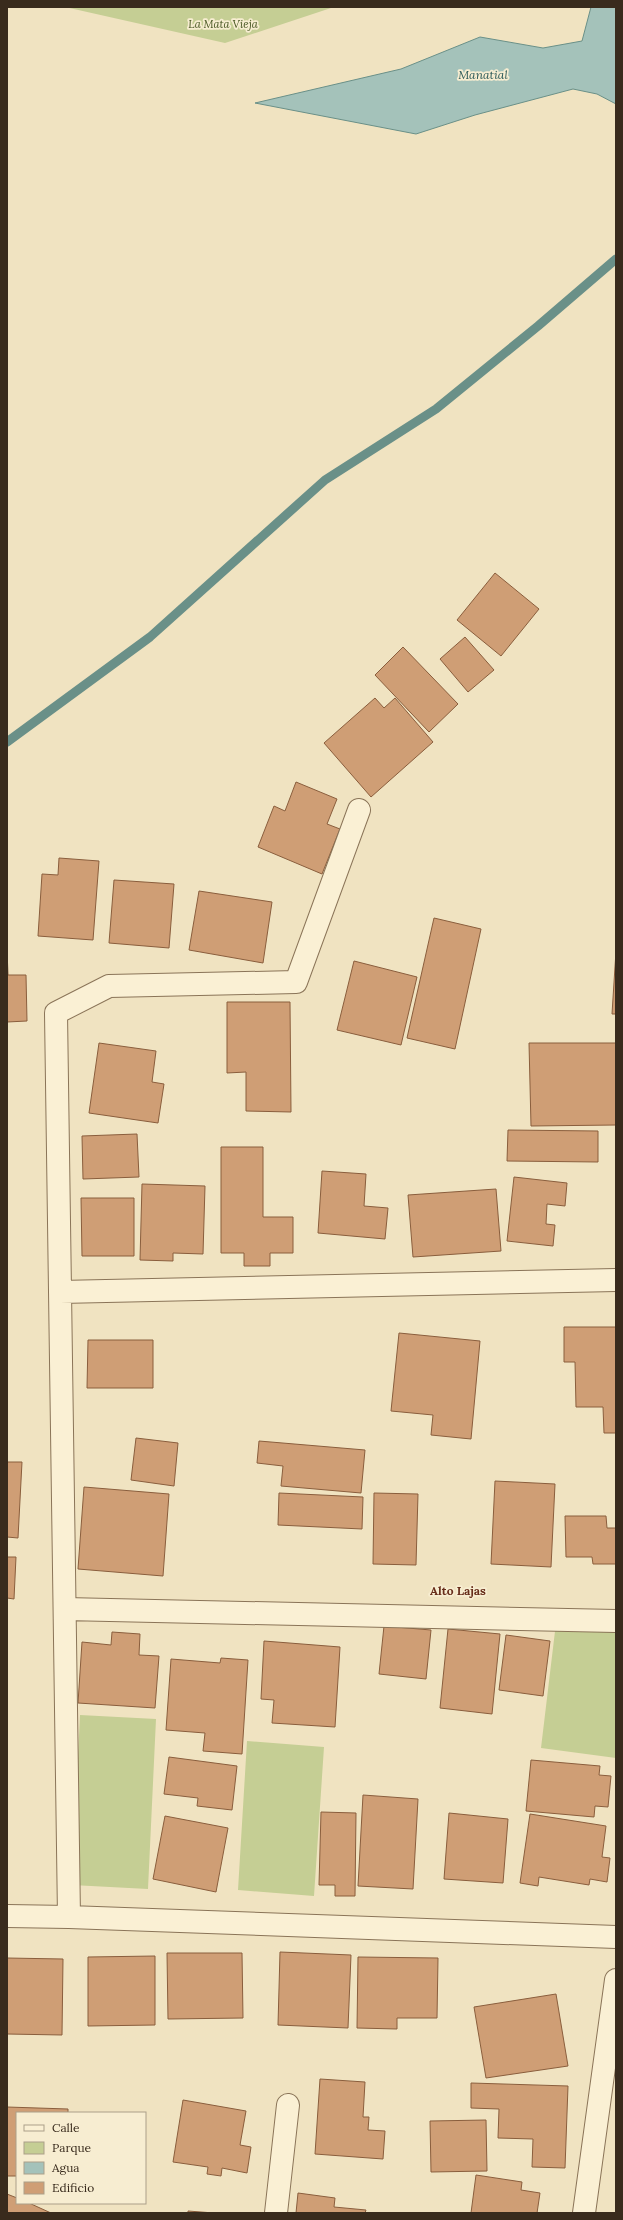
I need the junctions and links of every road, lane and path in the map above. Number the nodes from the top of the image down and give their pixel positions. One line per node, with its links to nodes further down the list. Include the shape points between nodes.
1 (359, 810): 3 (street, via 296,982 109,986 56,1013)
2 (616, 1280): 3 (street)
3 (60, 1292): 4 (street)
4 (65, 1609): 5 (street); 7 (street)
5 (616, 1621)
6 (7, 1916): 7 (street)
7 (69, 1917): 8 (street)
8 (616, 1937)
9 (616, 1980): 12 (street)
10 (288, 2105): 11 (street)
11 (276, 2213)
12 (584, 2213)

